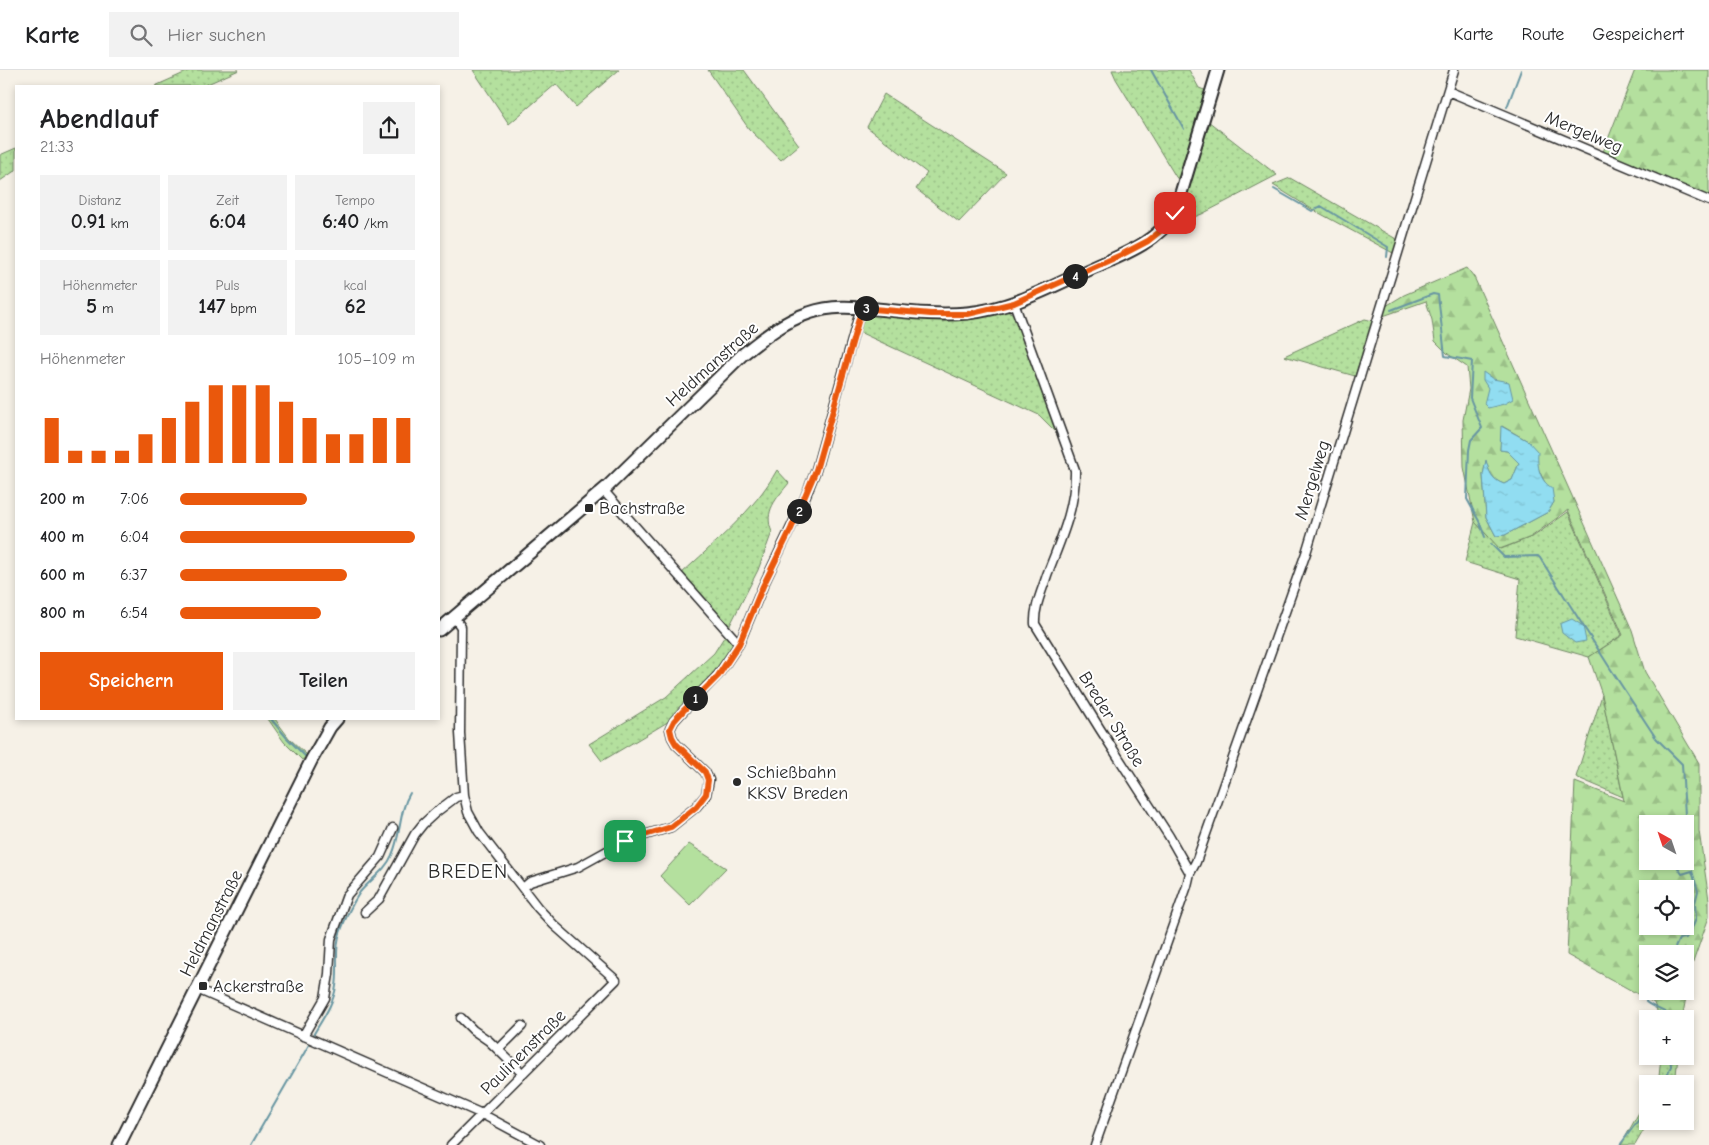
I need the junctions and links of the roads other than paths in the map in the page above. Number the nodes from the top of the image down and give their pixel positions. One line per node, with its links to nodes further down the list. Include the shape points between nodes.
1 (1218, 70): 5 (main road, Heldmanstraße, via 1175,213 1163,229 1121,255)
2 (1454, 70): 3 (street, Mergelweg)
3 (1448, 91): 4 (street, Mergelweg); 14 (street, Mergelweg, via 1306,553)
4 (1709, 201)
5 (1014, 303): 6 (main road, Heldmanstraße, via 968,314); 14 (street, Breder Straße, via 1075,470 1072,503 1037,603 1035,624)
6 (862, 308): 7 (main road, Heldmanstraße, via 843,307 809,313 759,342); 10 (street, via 816,470)
7 (603, 490): 8 (main road, Heldmanstraße); 10 (street)
8 (454, 617): 9 (main road, Heldmanstraße); 12 (street, via 461,627 462,640 460,733)
9 (440, 629)
10 (739, 644): 15 (street, via 718,676 670,729 676,744 705,772 708,780 706,794 696,807 671,827 625,841 578,867 530,882)
11 (336, 720): 17 (main road, Heldmanstraße, via 312,759)
12 (464, 795): 15 (street, via 468,812 479,832); 16 (street, via 456,797 423,824 379,899)
13 (393, 828): 20 (street, via 380,857 347,895 331,939 325,998)
14 (1190, 872): 27 (street)
15 (523, 888): 22 (street, Paulinenstraße, via 554,925 616,980)
16 (365, 912)
17 (197, 989): 20 (street); 24 (main road, Heldmanstraße)
18 (461, 1018): 21 (street)
19 (522, 1026): 21 (street)
20 (303, 1036): 23 (street)
21 (499, 1050): 22 (street)
22 (522, 1073): 23 (street, Paulinenstraße)
23 (482, 1114): 25 (street, Paulinenstraße); 26 (street)
24 (119, 1145)
25 (451, 1145)
26 (540, 1145)
27 (1096, 1145)

